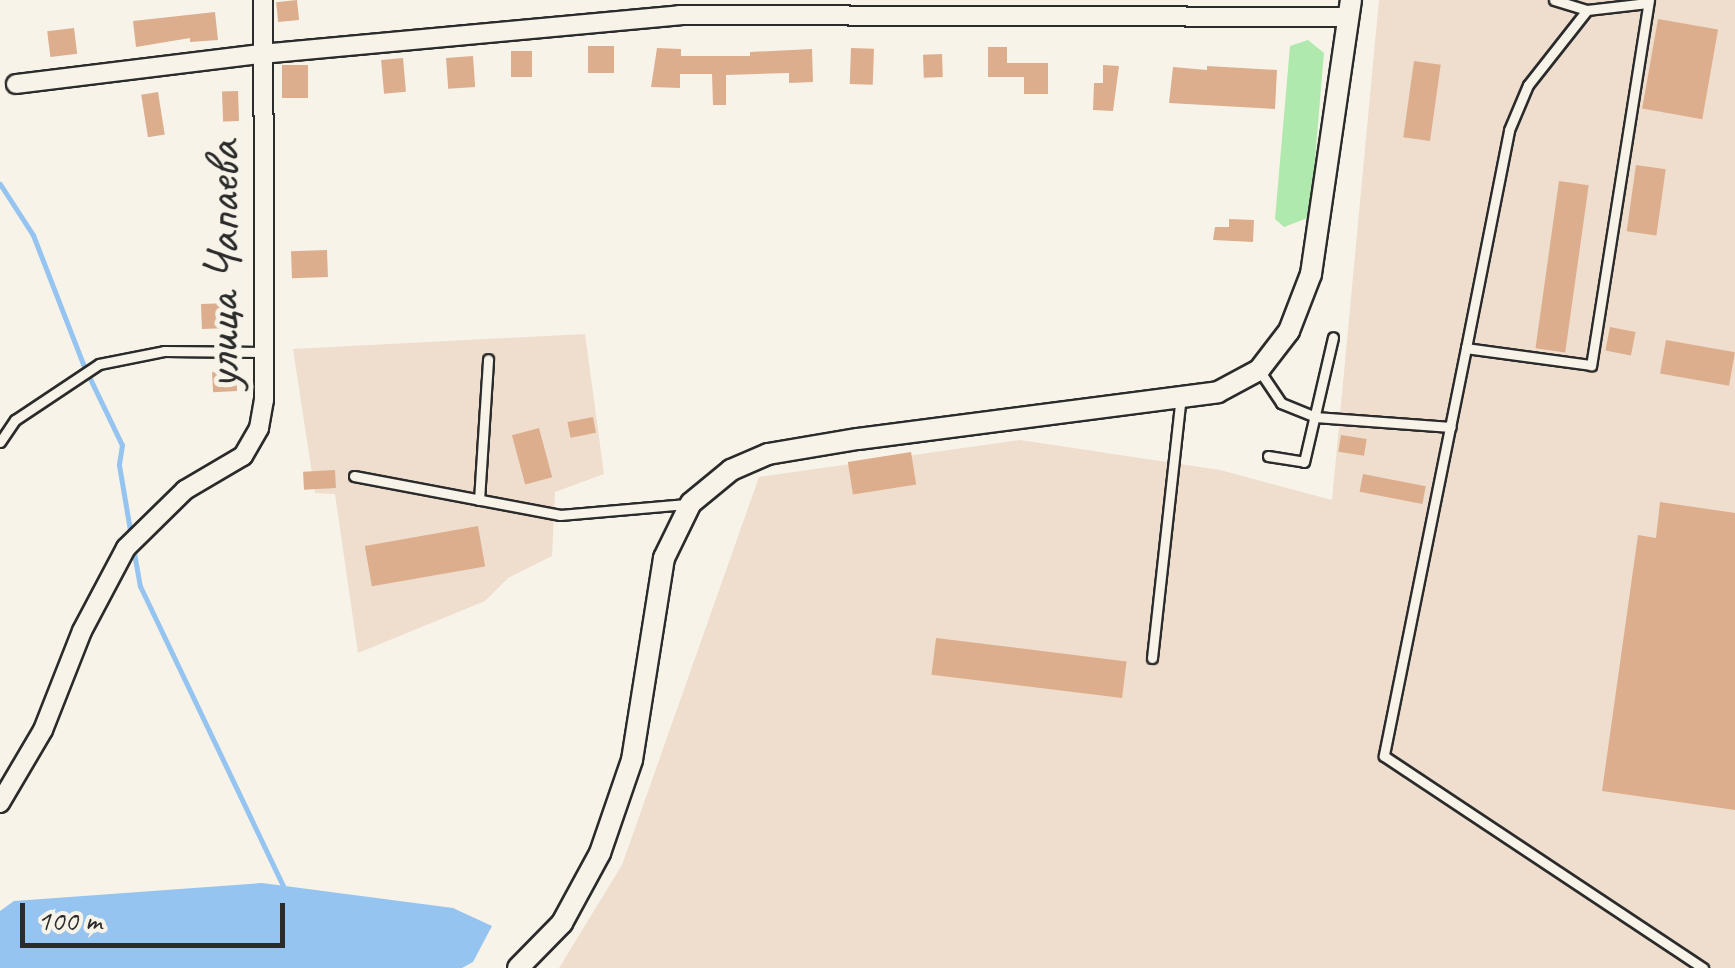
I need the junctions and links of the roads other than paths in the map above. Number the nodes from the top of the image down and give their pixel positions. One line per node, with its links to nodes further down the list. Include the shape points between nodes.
1 (263, 0): 6 (street, улица Чапаева)
2 (1554, 0): 5 (lane)
3 (1649, 2): 5 (lane); 9 (lane, via 1591,365)
4 (1350, 9): 6 (street, via 679,15); 12 (street, via 1311,274 1289,331)
5 (1587, 10): 9 (lane, via 1528,85 1509,130)
6 (262, 54): 7 (street); 10 (street, улица Чапаева)
7 (16, 84)
8 (1332, 338): 14 (lane)
9 (1466, 348): 15 (lane)
10 (263, 352): 16 (lane, via 164,351 99,364 15,420); 22 (street, улица Чапаева, via 259,428 243,456 185,490 126,548 82,631 43,730)
11 (488, 359): 19 (lane)
12 (1259, 370): 13 (street, via 1218,392); 14 (lane, via 1281,403)
13 (1181, 397): 20 (street, via 768,454 731,470); 21 (lane)
14 (1315, 418): 15 (lane); 17 (lane, via 1304,462)
15 (1450, 427): 24 (lane, via 1384,756)
16 (0, 442)
17 (1268, 456)
18 (354, 476): 19 (lane)
19 (479, 500): 20 (lane, via 560,515)
20 (691, 504): 23 (street, via 664,558 632,760 600,853 562,923)
21 (1152, 658)
22 (0, 802)
23 (518, 968)
24 (1704, 968)

